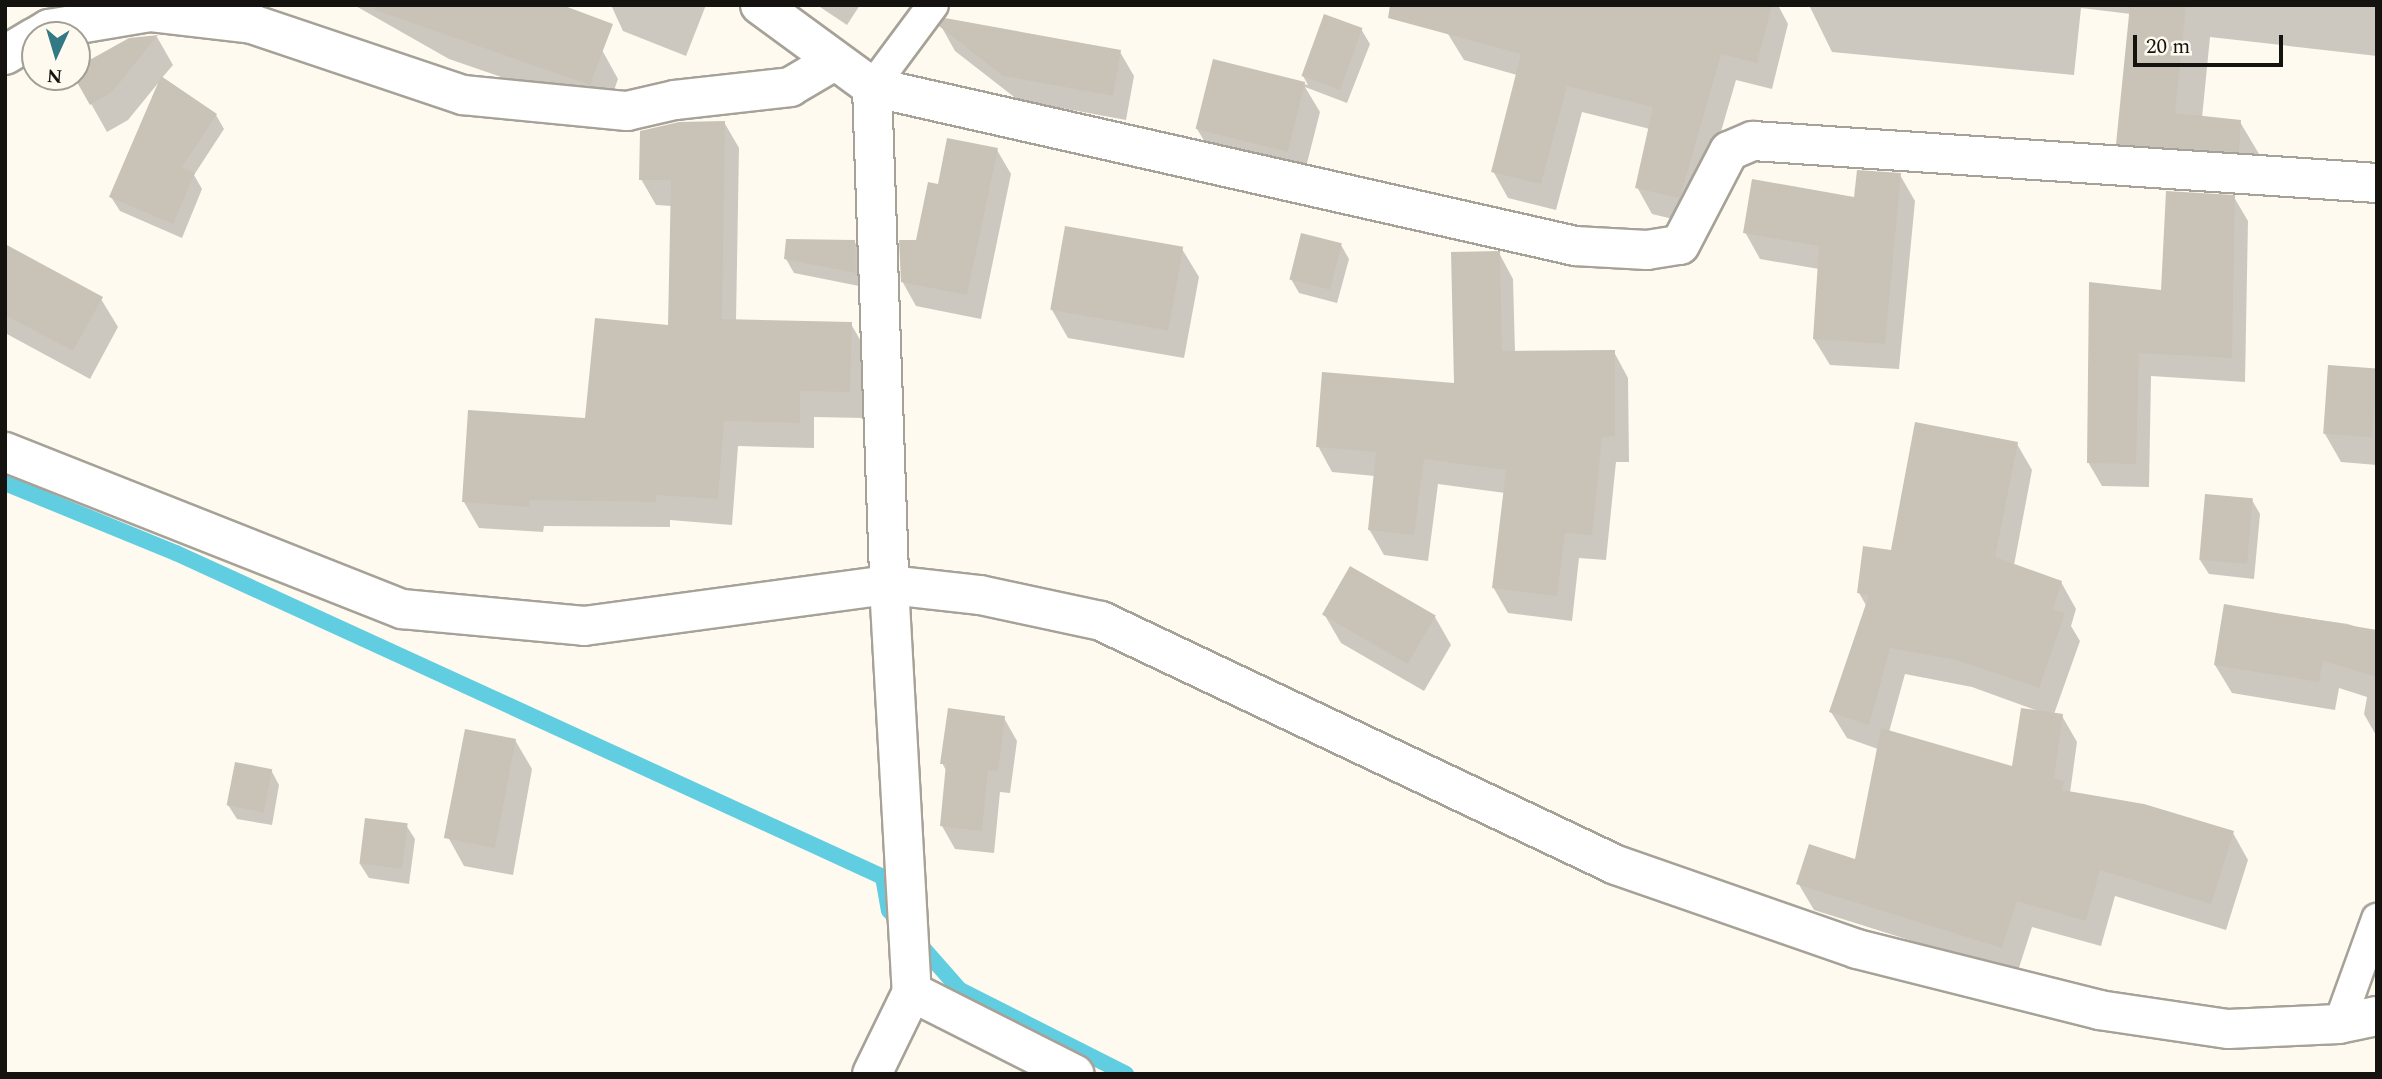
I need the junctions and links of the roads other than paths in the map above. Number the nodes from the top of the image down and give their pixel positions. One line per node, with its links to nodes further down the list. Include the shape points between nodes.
1 (760, 5): 6 (street)
2 (933, 5): 7 (lane)
3 (91, 22): 6 (street, via 149,12 252,24 463,95 627,111 675,100 790,87)
4 (21, 46): 5 (street)
5 (5, 55)
6 (834, 61): 7 (street)
7 (872, 87): 8 (street, via 1575,246 1647,250 1680,245 1729,151 1753,141); 10 (street)
8 (2377, 183)
9 (5, 452): 10 (street, via 402,609 584,626)
10 (889, 585): 12 (street); 14 (street, via 980,595 1101,621 1616,865 1857,949 2099,1010 2228,1029)
11 (2377, 919): 14 (lane)
12 (912, 992): 15 (street); 16 (street)
13 (2377, 1016): 14 (street)
14 (2339, 1024)
15 (872, 1074)
16 (1074, 1074)

